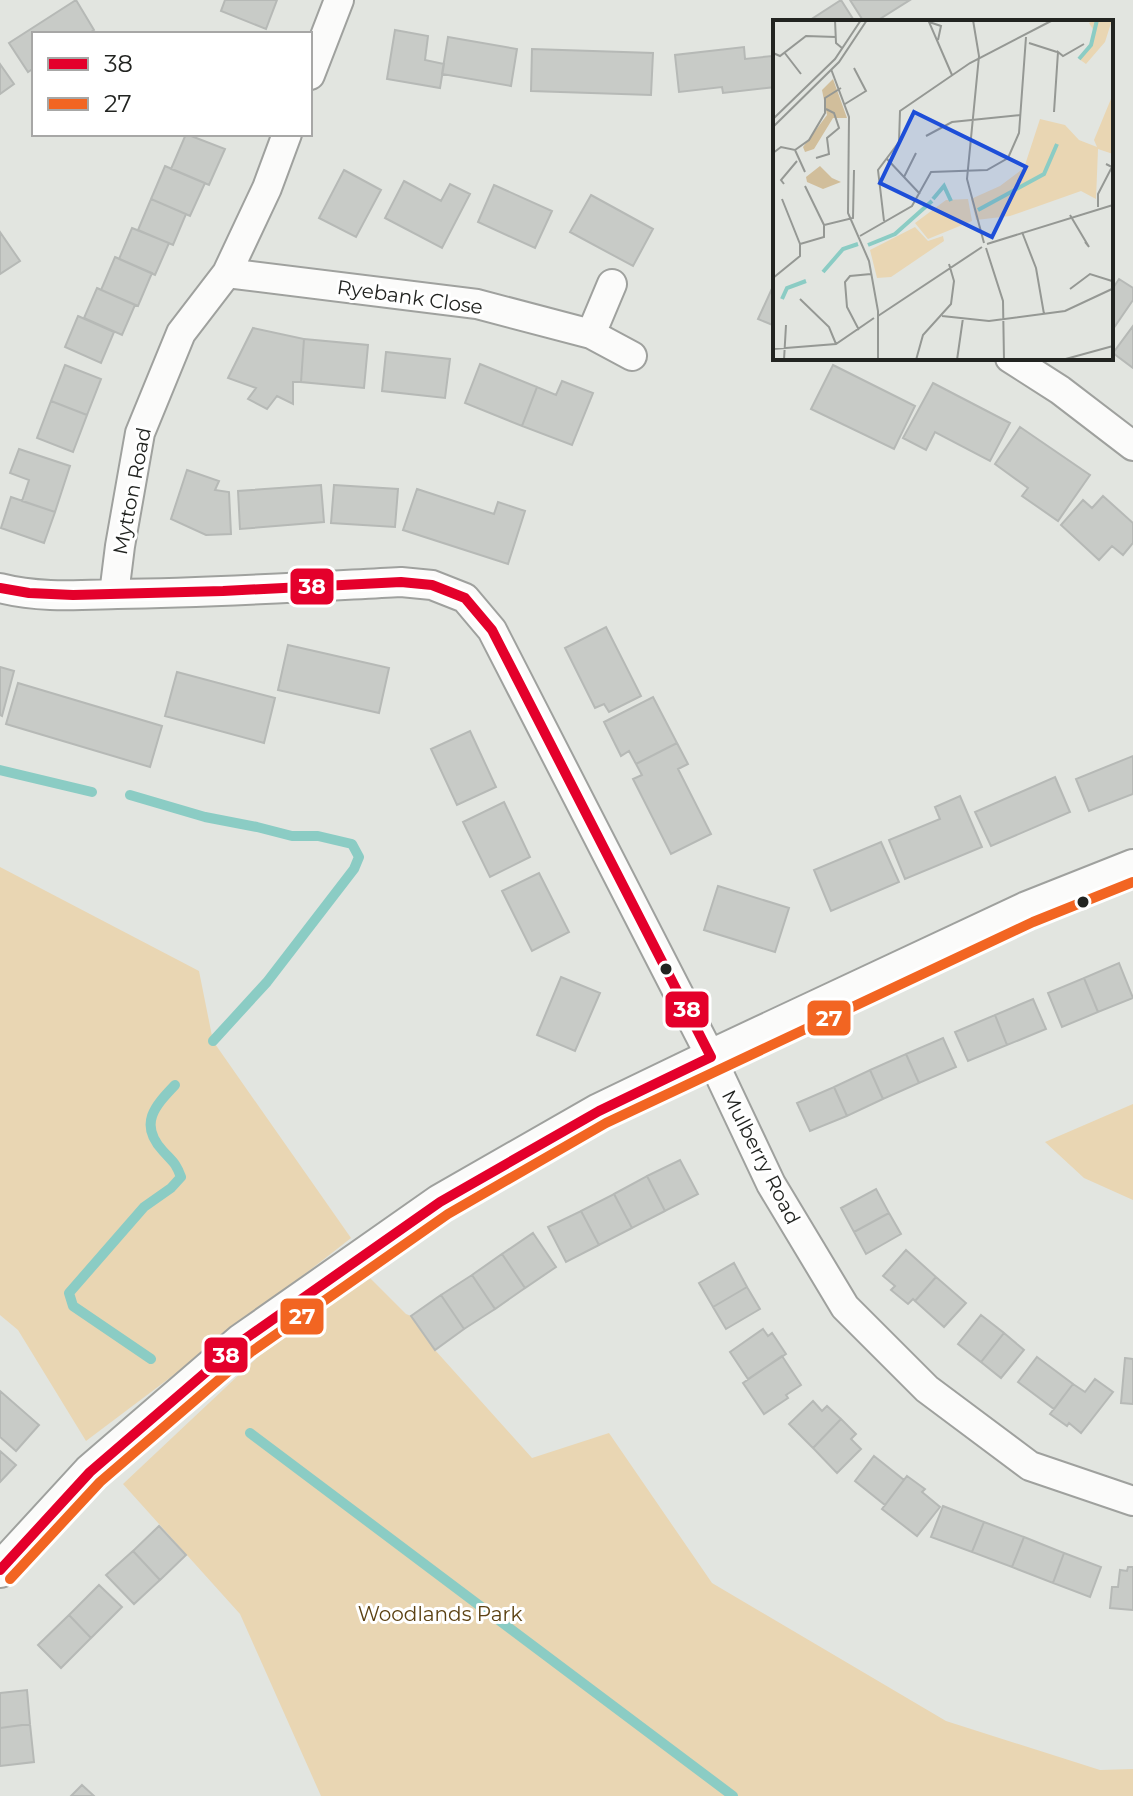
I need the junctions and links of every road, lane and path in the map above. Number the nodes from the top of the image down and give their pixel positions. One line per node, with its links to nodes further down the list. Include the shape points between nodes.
1 (339, 0): 2 (street)
2 (312, 70)
3 (286, 136): 4 (street, Mytton Road)
4 (227, 273): 6 (street, Ryebank Close, via 477,304); 11 (street, Mytton Road, via 181,333 140,433)
5 (612, 284): 6 (street)
6 (591, 334): 7 (street, Ryebank Close)
7 (632, 356)
8 (1013, 360): 9 (street)
9 (1133, 446)
10 (0, 588): 11 (street, Mulberry Road, via 22,594)
11 (114, 594): 13 (street, Mulberry Road, via 401,582 432,585 465,598 492,630)
12 (1133, 867): 13 (street, via 1027,909)
13 (711, 1057): 14 (street, Mulberry Road, via 771,1184 845,1307 927,1389 1030,1466); 15 (street, via 599,1111 440,1202 242,1341 90,1472)
14 (1133, 1501)
15 (0, 1570)

